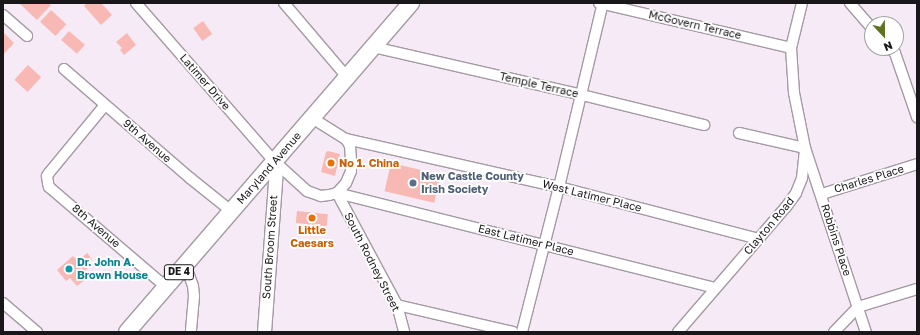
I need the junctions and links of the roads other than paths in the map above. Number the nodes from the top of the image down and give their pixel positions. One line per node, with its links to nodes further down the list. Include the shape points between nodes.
1 (136, 3): 23 (street, Latimer Drive)
2 (284, 3): 14 (street)
3 (411, 3): 10 (main road, Maryland Avenue / DE 4)
4 (602, 3): 11 (street, McGovern Terrace); 15 (street)
5 (802, 3): 11 (street, Clayton Road)
6 (850, 3): 8 (street)
7 (3, 15): 9 (street)
8 (864, 19)
9 (27, 36)
10 (373, 47): 14 (main road, Maryland Avenue / DE 4); 15 (street, Temple Terrace)
11 (791, 48): 22 (street, Clayton Road, via 794,93)
12 (895, 56): 17 (street)
13 (64, 69): 16 (street, 9th Avenue)
14 (347, 77): 18 (main road, Maryland Avenue / DE 4)
15 (582, 95): 19 (street, Temple Terrace); 25 (street)
16 (105, 105): 28 (street, 9th Avenue); 32 (street, 8th Avenue, via 49,173 49,186)
17 (917, 117)
18 (312, 118): 21 (street, West Latimer Place); 23 (main road, Maryland Avenue / DE 4)
19 (704, 125)
20 (739, 133): 22 (street)
21 (346, 138): 25 (street, West Latimer Place); 26 (street, via 351,152 351,171 346,183)
22 (806, 148): 27 (street, Robbins Place); 29 (street, Clayton Road, via 802,178 796,193)
23 (274, 161): 26 (street, via 307,192 321,196); 28 (main road, Maryland Avenue / DE 4); 41 (street, South Broom Street, via 276,170)
24 (917, 164): 27 (street, Charles Place)
25 (559, 187): 29 (street, West Latimer Place); 30 (street)
26 (337, 193): 30 (street, East Latimer Place); 36 (street, South Rodney Street)
27 (822, 194): 37 (street, Robbins Place)
28 (231, 211): 31 (main road, Maryland Avenue / DE 4)
29 (759, 239): 33 (street, Clayton Road)
30 (544, 245): 33 (street, East Latimer Place); 44 (street)
31 (185, 264): 32 (main road, Maryland Avenue / DE 4); 40 (street, via 194,296)
32 (166, 287): 39 (main road, Maryland Avenue / DE 4)
33 (715, 288): 45 (street, Clayton Road)
34 (917, 289): 37 (street)
35 (3, 303): 38 (street)
36 (397, 305): 42 (street, South Rodney Street); 43 (street)
37 (858, 307): 46 (street); 47 (street, Robbins Place)
38 (37, 332)
39 (127, 332)
40 (191, 332)
41 (264, 332)
42 (404, 332)
43 (513, 332)
44 (522, 332)
45 (678, 332)
46 (834, 332)
47 (866, 332)

